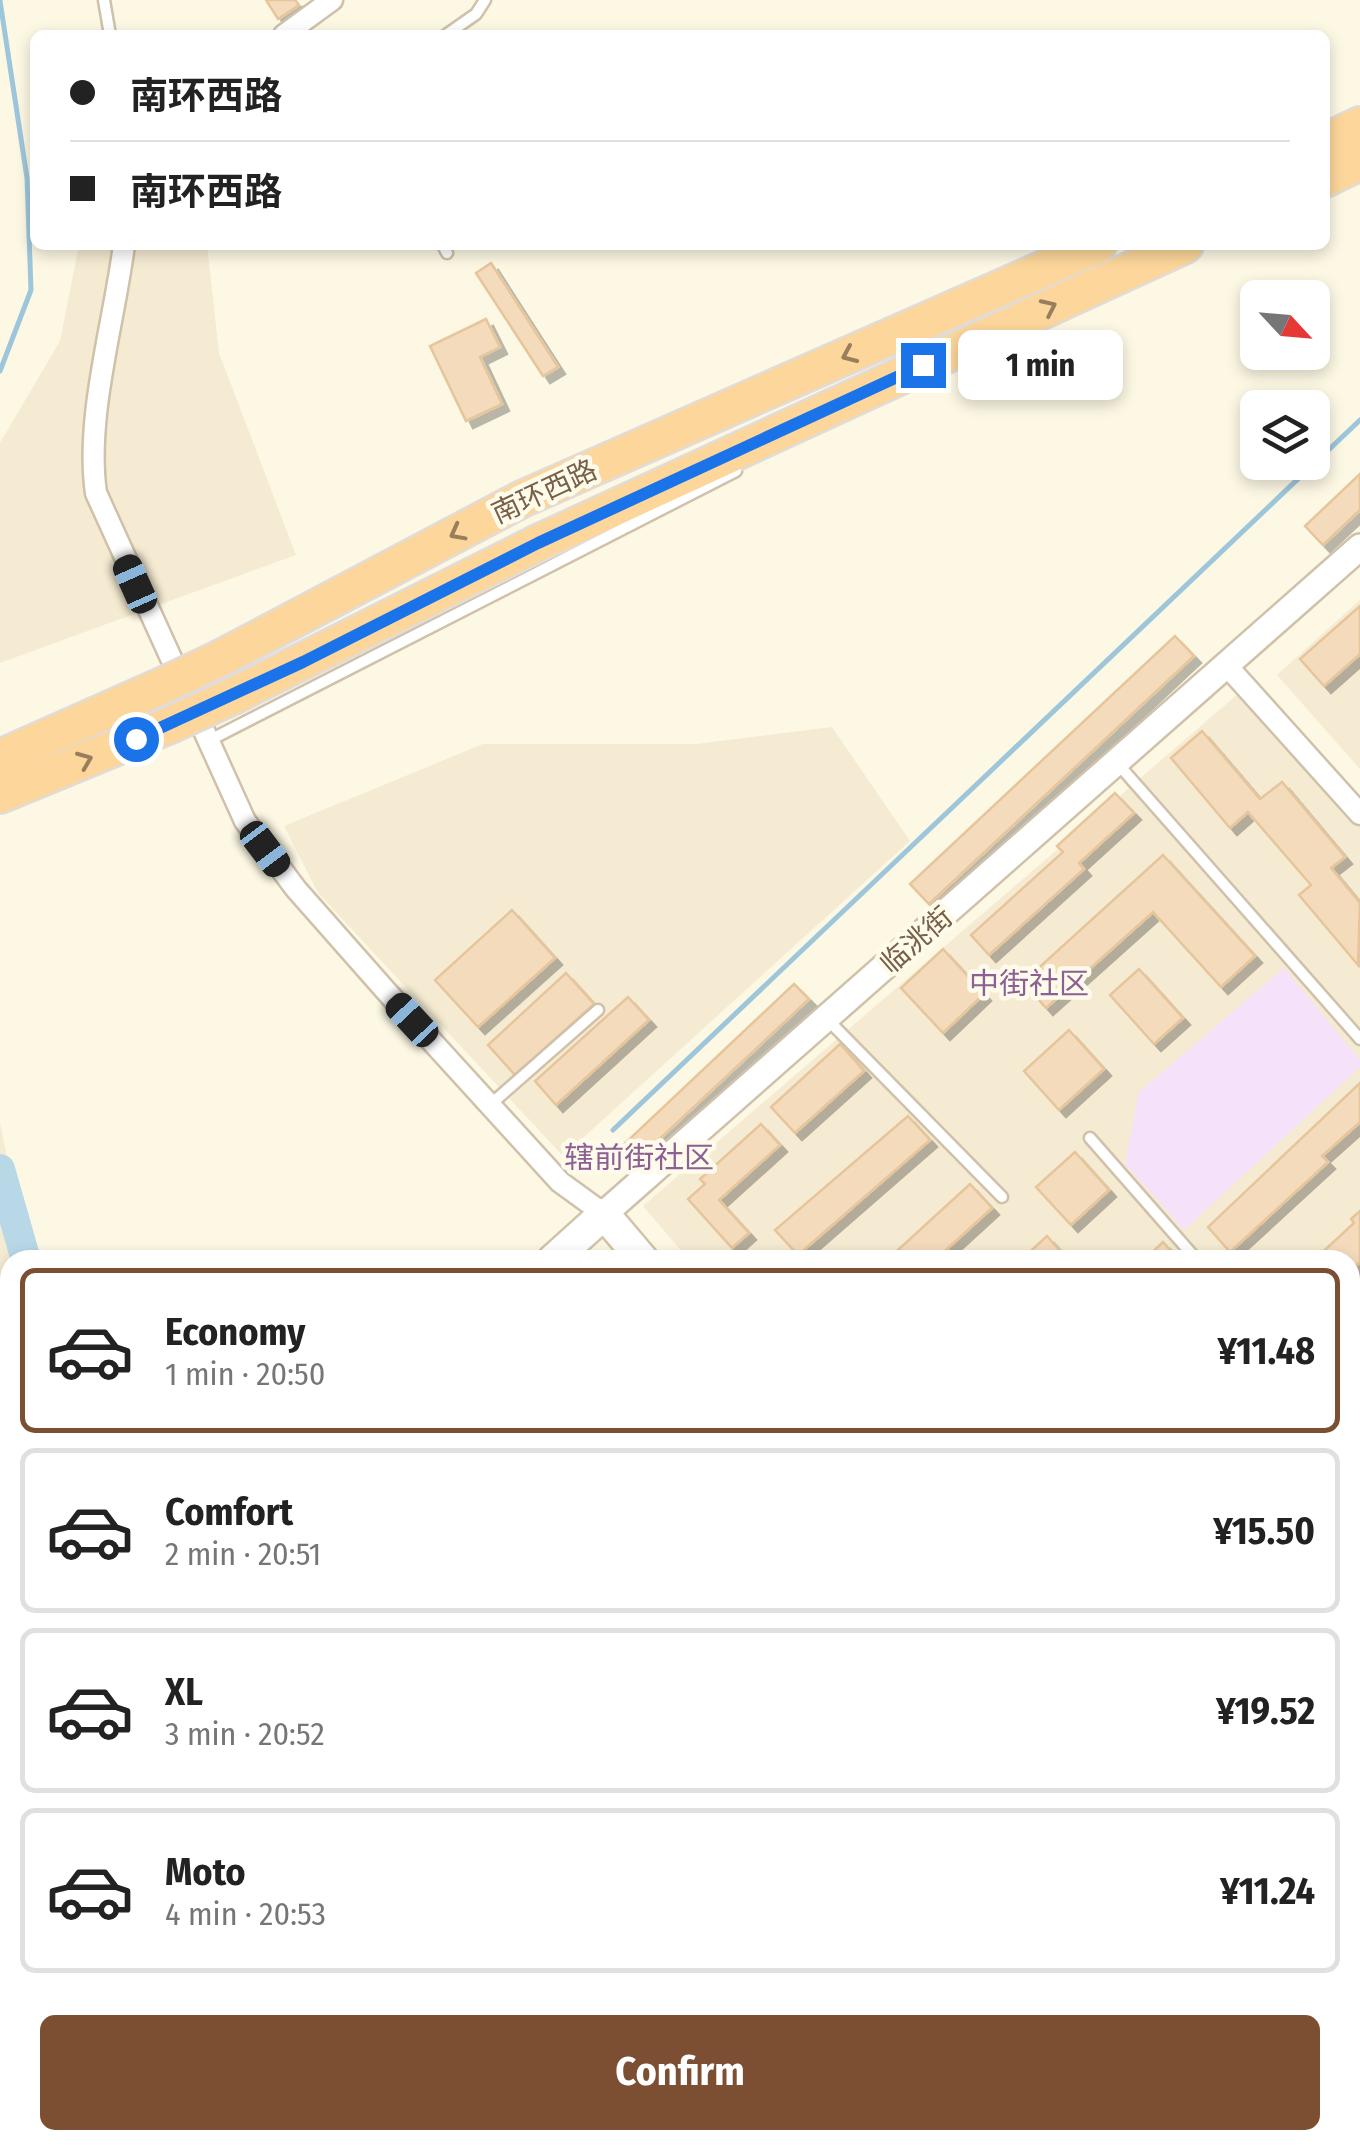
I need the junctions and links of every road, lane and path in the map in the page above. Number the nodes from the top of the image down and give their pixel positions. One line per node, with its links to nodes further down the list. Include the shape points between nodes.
1 (104, 0): 4 (lane)
2 (332, 0): 5 (street)
3 (484, 0): 6 (lane)
4 (109, 30)
5 (291, 30)
6 (453, 30)
7 (1360, 125): 8 (highway)
8 (1330, 140)
9 (1360, 162): 10 (highway)
10 (1330, 177)
11 (123, 250): 19 (street, via 94,427 96,493)
12 (1087, 250): 20 (highway, 南环西路, one-way to 20, bridge, via 522,499 220,658)
13 (1173, 250): 14 (highway, 南环西路, one-way to 13)
14 (892, 379): 15 (lane); 22 (highway, 南环西路, one-way to 14, bridge, via 235,695 538,543)
15 (797, 439)
16 (747, 465): 19 (lane)
17 (1360, 547): 18 (street, 临洮街)
18 (1228, 667): 21 (street, 临洮街); 23 (street)
19 (208, 742): 27 (street, via 245,821 296,889)
20 (0, 758)
21 (1117, 764): 25 (street, 临洮街); 26 (lane)
22 (0, 795)
23 (1360, 814)
24 (598, 1010): 27 (lane)
25 (826, 1018): 29 (lane); 30 (street, 临洮街)
26 (1360, 1038)
27 (490, 1105): 30 (street, via 560,1182)
28 (1090, 1138): 33 (lane)
29 (1002, 1197)
30 (604, 1214): 31 (main road); 32 (main road)
31 (564, 1250)
32 (635, 1250)
33 (1189, 1250)

